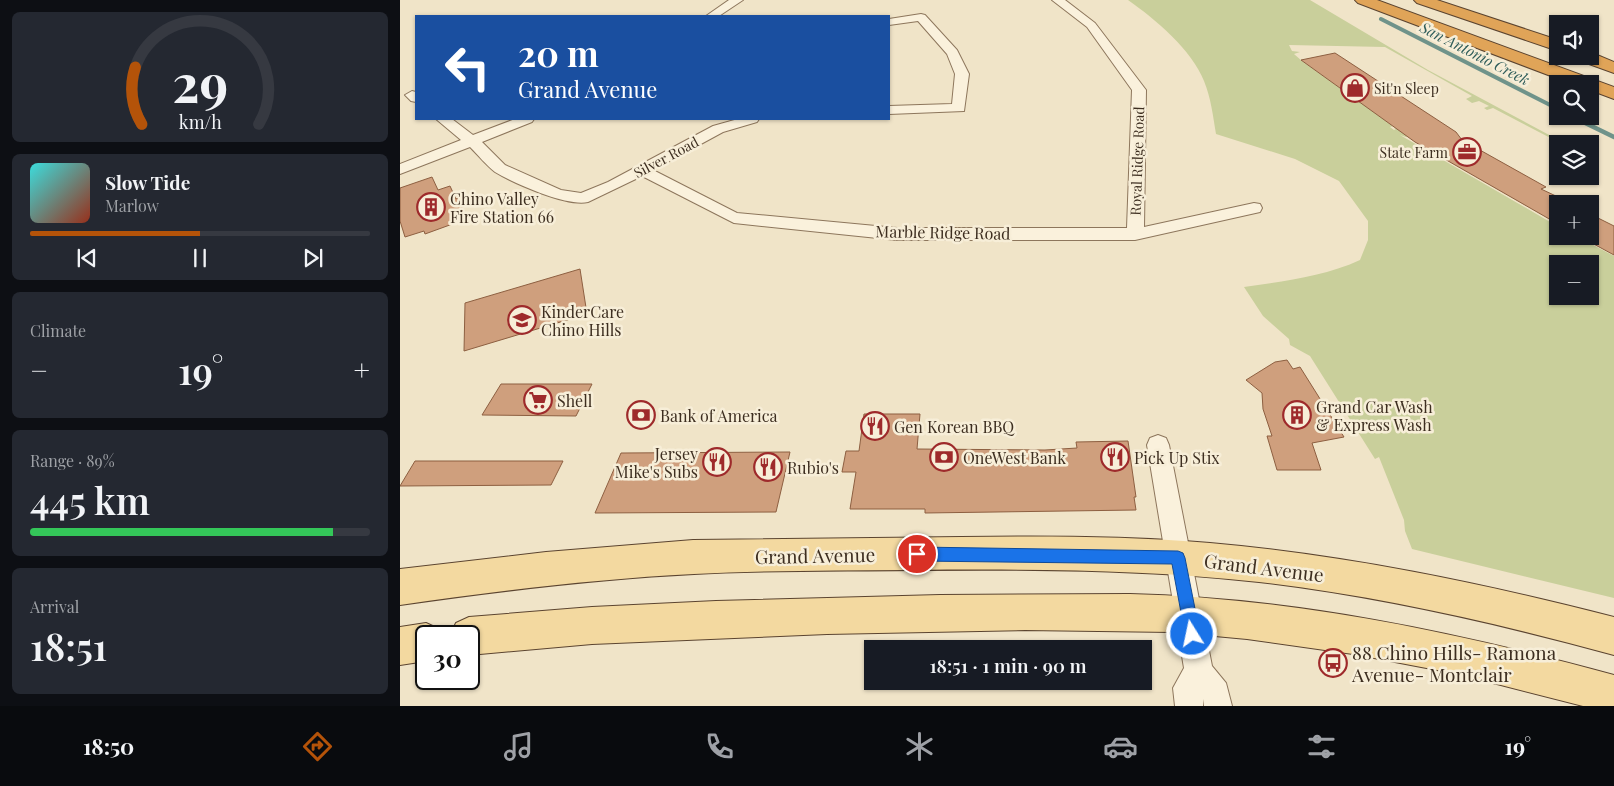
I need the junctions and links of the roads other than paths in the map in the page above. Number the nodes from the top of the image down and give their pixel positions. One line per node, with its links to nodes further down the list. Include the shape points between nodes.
1 (737, 0): 5 (street)
2 (1058, 0): 19 (street, Royal Ridge Road, via 1092,25 1139,90)
3 (1363, 0): 10 (highway)
4 (1422, 0): 7 (highway)
5 (714, 15)
6 (890, 22): 11 (street, via 921,17 953,53 962,74 959,108)
7 (1549, 44)
8 (1599, 62): 9 (highway)
9 (1614, 68)
10 (1614, 92)
11 (890, 110)
12 (444, 120): 15 (street)
13 (525, 120): 15 (street)
14 (749, 120): 17 (street, Silver Road, via 718,129)
15 (473, 142): 16 (street); 17 (street, Silver Road, via 500,168 557,194 582,198)
16 (400, 169)
17 (641, 170): 19 (street, Marble Ridge Road, via 734,218 898,234)
18 (1254, 208): 19 (street, Marble Ridge Road)
19 (1135, 234)
20 (1158, 445): 21 (street)
21 (1178, 558): 22 (main road, Grand Avenue, via 936,554 696,557 548,569); 23 (street); 25 (main road, Grand Avenue, via 1236,562 1386,583)
22 (400, 587)
23 (1189, 615): 24 (main road, via 1068,612 870,614 585,626); 28 (street); 29 (main road, via 1387,639)
24 (480, 635)
25 (1614, 636)
26 (415, 644): 27 (main road)
27 (400, 646)
28 (1199, 672): 30 (street, via 1187,688); 31 (street, via 1216,693)
29 (1614, 694)
30 (1189, 706)
31 (1218, 706)

